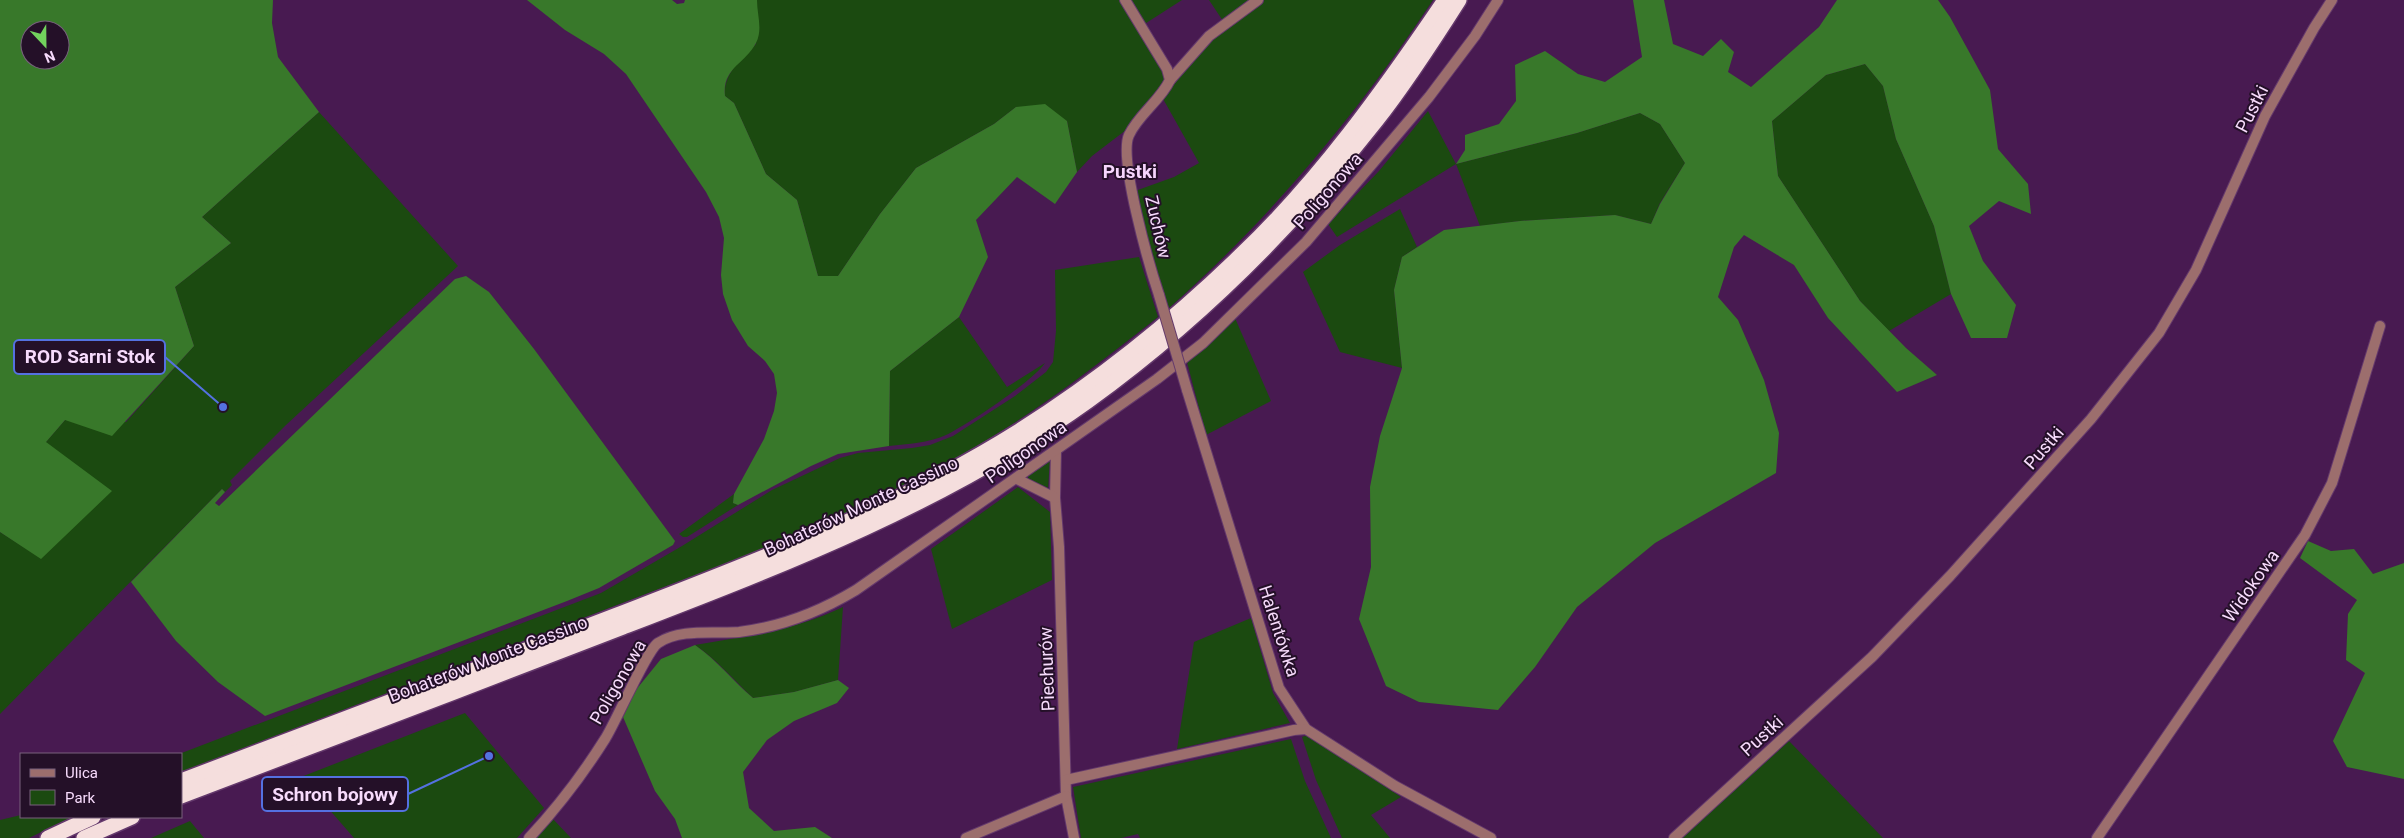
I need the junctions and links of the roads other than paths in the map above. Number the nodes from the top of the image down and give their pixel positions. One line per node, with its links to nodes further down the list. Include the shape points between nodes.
1 (1125, 0): 7 (street)
2 (1258, 0): 7 (street, Zuchów, via 1209,36)
3 (1445, 0): 15 (highway, Bohaterów Monte Cassino, via 1367,110 1307,184 1242,254 1143,341 1020,431 906,495 785,549)
4 (1459, 0): 16 (highway, Bohaterów Monte Cassino, via 1378,119 1316,194 1251,264 1160,345 1088,401 1027,442 912,507 791,562)
5 (1498, 0): 10 (street, Poligonowa, via 1429,97 1306,242 1203,342)
6 (2332, 0): 26 (street, Pustki, via 2265,116 2196,270 2159,333 2091,419 1950,576 1872,657)
7 (1170, 80): 9 (street, Zuchów, bridge, via 1128,137 1130,174 1139,228)
8 (2380, 326): 27 (street, Widokowa, via 2332,484 2306,535)
9 (1188, 390): 13 (street, Halentówka, via 1279,688)
10 (1056, 451): 11 (street, Poligonowa); 12 (street, Piechurów)
11 (1017, 479): 12 (street); 22 (street, Poligonowa, via 834,603 772,626 740,632 674,635 656,644 605,739 554,812)
12 (1055, 498): 14 (street, Piechurów)
13 (1306, 729): 14 (street); 25 (street, Halentówka, via 1395,786)
14 (1066, 780): 17 (street, Piechurów)
15 (182, 781)
16 (182, 796)
17 (1066, 796): 23 (street); 24 (street, Piechurów)
18 (91, 818): 20 (highway)
19 (130, 818): 21 (highway)
20 (48, 838)
21 (84, 838)
22 (529, 838)
23 (966, 838)
24 (1074, 838)
25 (1492, 838)
26 (1674, 838)
27 (2097, 838)

